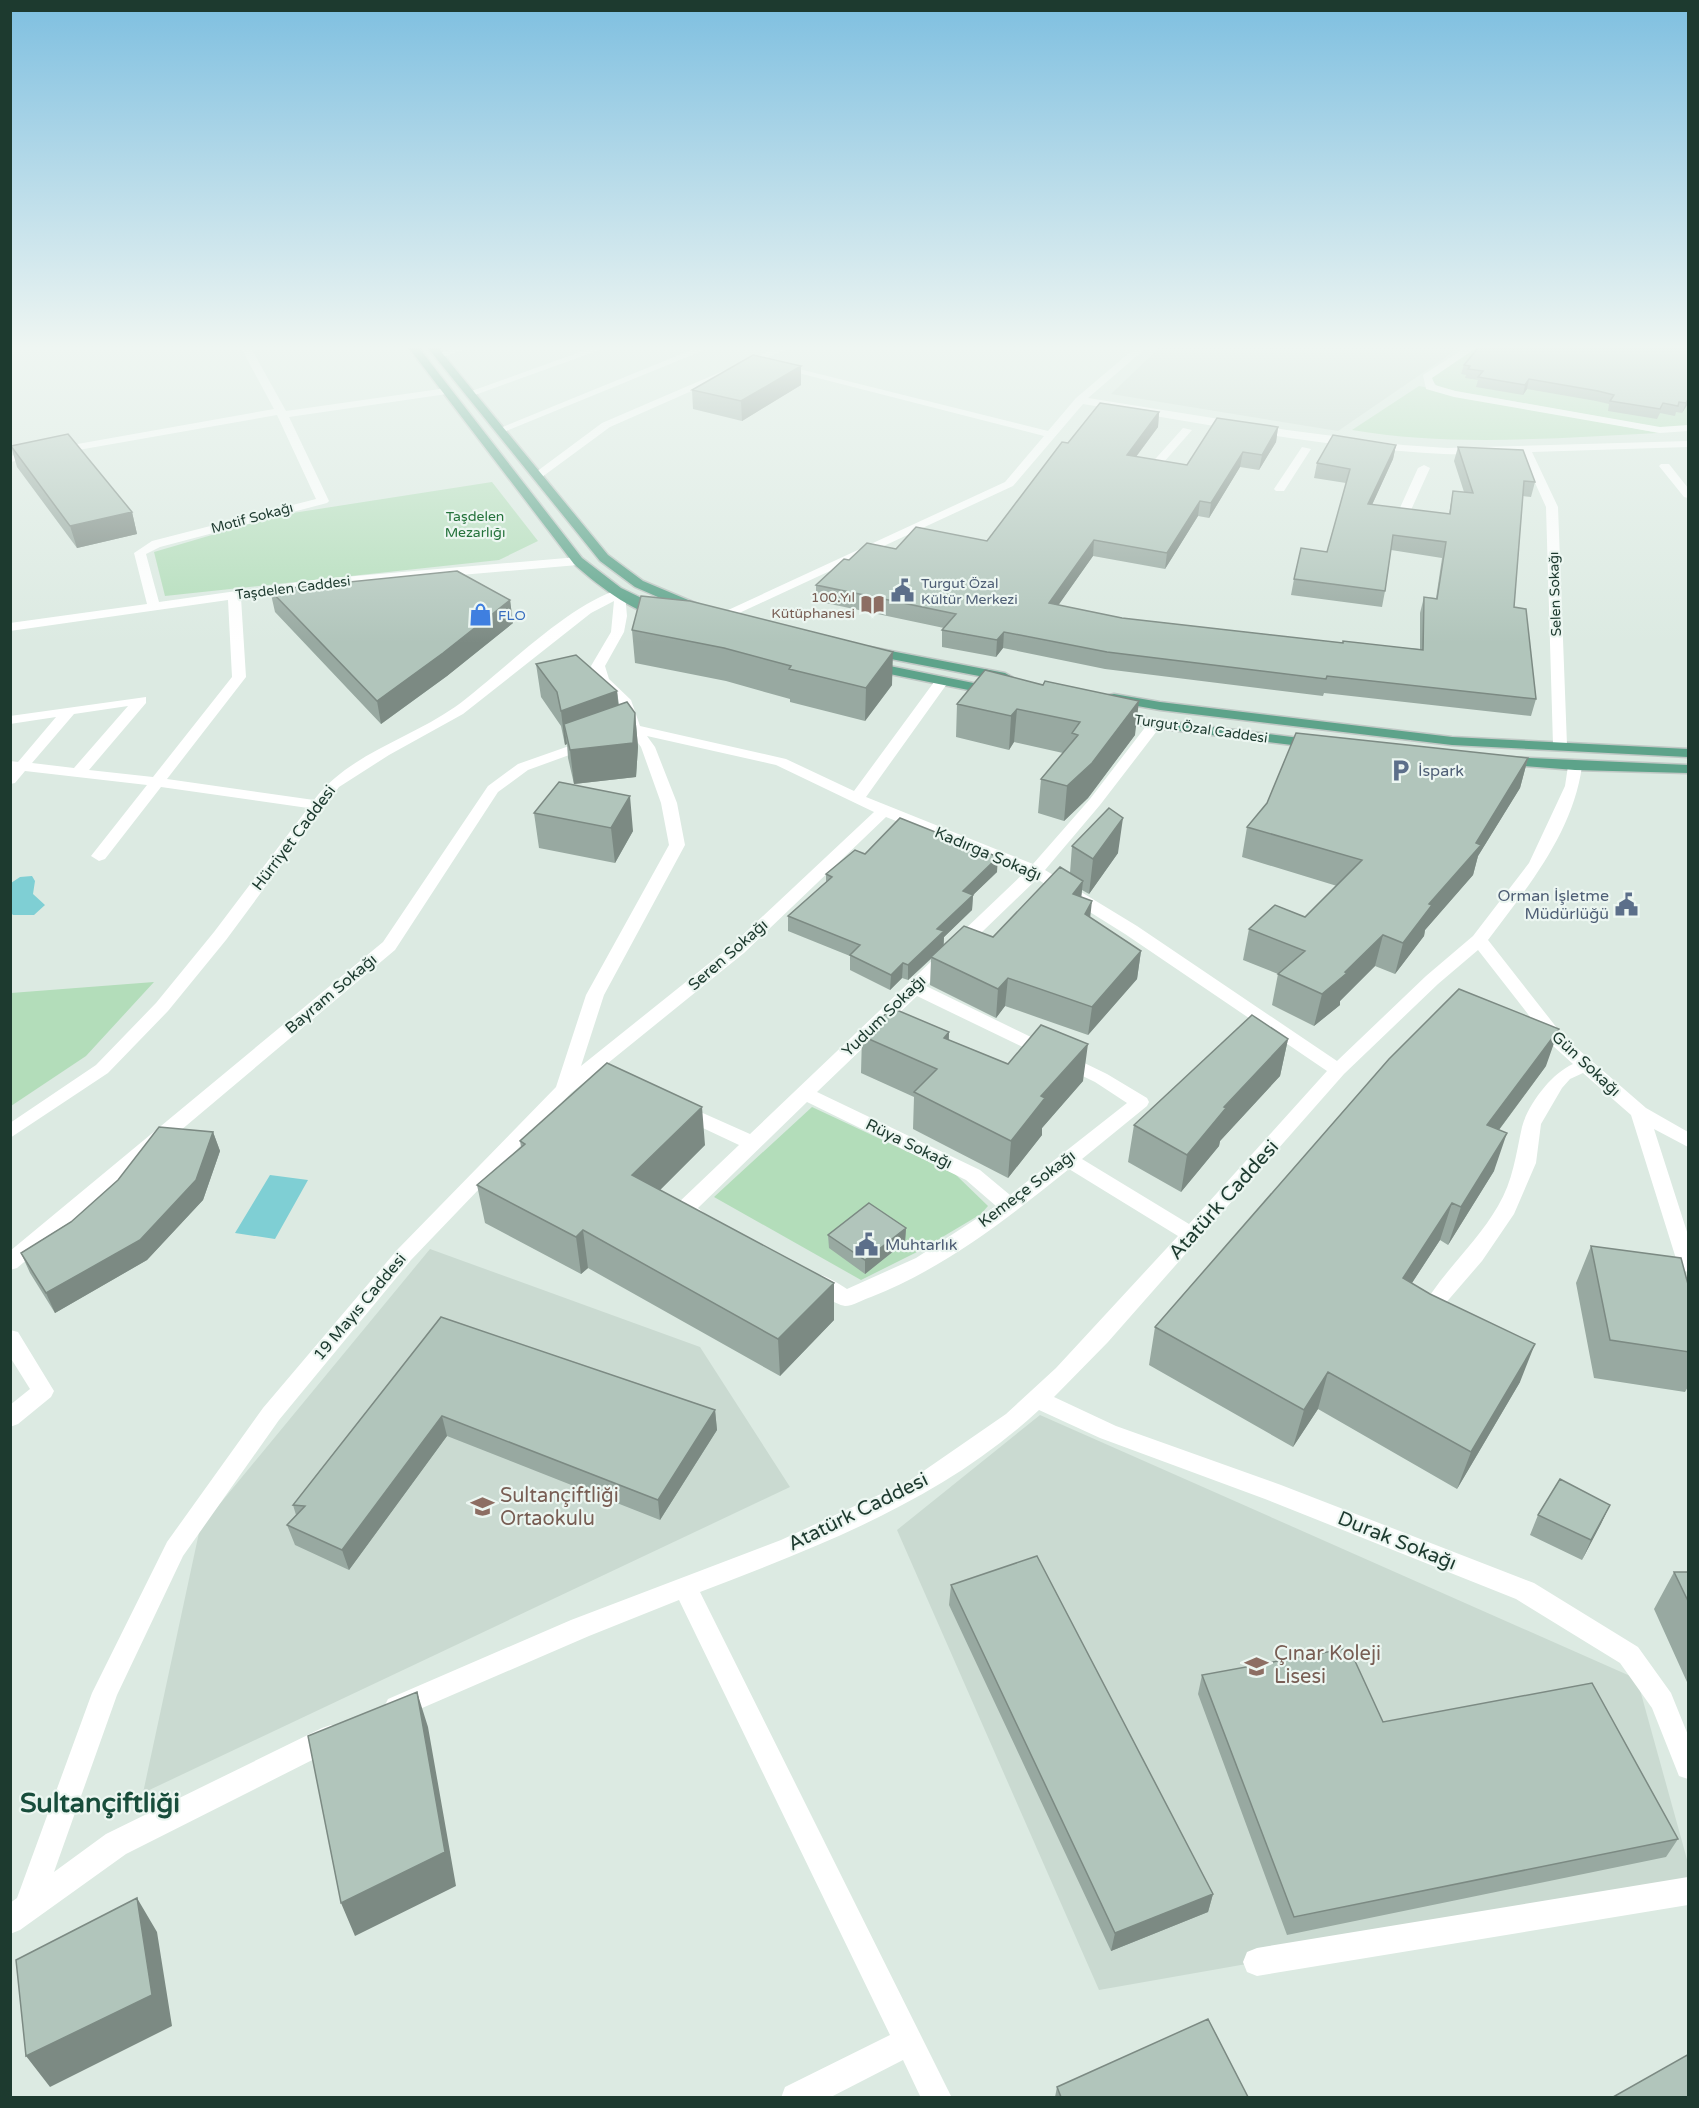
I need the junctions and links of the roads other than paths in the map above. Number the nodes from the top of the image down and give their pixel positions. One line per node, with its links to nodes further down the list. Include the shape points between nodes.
1 (85, 446): 12 (street)
2 (298, 446): 25 (street, Motif Sokağı, via 323,501 156,544 140,553)
3 (490, 446): 21 (main road)
4 (514, 446): 16 (main road)
5 (577, 446): 16 (street)
6 (1043, 446): 26 (street, via 1009,484)
7 (1172, 446): 14 (street)
8 (1390, 446): 10 (street, via 1447,451)
9 (1592, 446): 10 (street)
10 (1526, 448): 43 (street, Selen Sokağı, via 1552,507)
11 (1306, 449): 17 (street)
12 (10, 459)
13 (1665, 466): 18 (street)
14 (1153, 468)
15 (1424, 468): 19 (street)
16 (538, 475): 20 (main road)
17 (1280, 489)
18 (1689, 495)
19 (1405, 510)
20 (604, 558): 21 (main road); 22 (main road)
21 (578, 561): 23 (main road); 24 (street, Taşdelen Caddesi, via 321,583)
22 (639, 584): 23 (main road); 26 (main road)
23 (619, 594): 27 (main road); 41 (street, 19 Mayıs Caddesi, via 623,617 598,666 603,681 624,700); 53 (street, Hürriyet Caddesi, via 586,610 458,711 334,784)
24 (234, 596): 25 (street, Taşdelen Caddesi); 51 (street, via 238,677)
25 (154, 607): 29 (street, Taşdelen Caddesi)
26 (719, 617): 28 (main road)
27 (678, 619)
28 (740, 622)
29 (10, 627)
30 (850, 647): 32 (main road)
31 (861, 664): 34 (main road)
32 (952, 667): 33 (main road); 34 (main road)
33 (1016, 680)
34 (942, 681): 35 (main road); 52 (street)
35 (1004, 694)
36 (1104, 696): 43 (main road, Turgut Özal Caddesi, via 1171,708 1429,738)
37 (70, 710): 39 (street); 46 (street); 49 (street, via 141,700)
38 (1101, 713): 40 (main road, Turgut Özal Caddesi)
39 (10, 720)
40 (1155, 724): 42 (main road, Turgut Özal Caddesi); 56 (street, Yudum Sokağı)
41 (634, 728): 52 (street, Kadırga Sokağı, via 781,762); 63 (street, 19 Mayıs Caddesi, via 648,747 669,803 676,845 595,995); 74 (street, Bayram Sokağı, via 523,766 493,789 389,946)
42 (1327, 745)
43 (1560, 745): 44 (main road, Turgut Özal Caddesi); 47 (main road)
44 (1689, 753)
45 (1486, 760): 47 (main road)
46 (17, 766): 49 (street); 50 (street)
47 (1575, 766): 48 (main road); 57 (street, Atatürk Caddesi, via 1572,786 1537,864)
48 (1689, 769)
49 (78, 773): 51 (street)
50 (10, 780)
51 (157, 782): 53 (street); 55 (street)
52 (857, 798): 54 (street, Kadırga Sokağı)
53 (317, 805): 67 (street, Hürriyet Caddesi, via 162,1007 102,1069)
54 (884, 811): 56 (street, Kadırga Sokağı); 60 (street, Seren Sokağı, via 738,949)
55 (99, 856)
56 (1036, 872): 58 (street, Yudum Sokağı); 61 (street, Kadırga Sokağı, via 1131,930)
57 (1479, 940): 59 (street, Gün Sokağı, via 1558,1041); 61 (street, Atatürk Caddesi)
58 (913, 987): 64 (street, Yudum Sokağı); 70 (street, Kemeçe Sokağı, via 1101,1077 1140,1102)
59 (1585, 1065): 66 (street, Gün Sokağı); 77 (street, via 1555,1084 1532,1124 1526,1163 1507,1209 1475,1256 1436,1301)
60 (590, 1068): 62 (street); 63 (street, Seren Sokağı)
61 (1338, 1070): 73 (street, Atatürk Caddesi)
62 (611, 1078)
63 (564, 1089): 86 (street, 19 Mayıs Caddesi, via 404,1255 271,1414 175,1549 105,1693)
64 (804, 1093): 69 (street, Yudum Sokağı); 71 (street, Rüya Sokağı, via 972,1175)
65 (666, 1103): 69 (street)
66 (1639, 1112): 68 (street, Gün Sokağı); 75 (street)
67 (10, 1132)
68 (1689, 1140)
69 (752, 1143): 72 (street, Yudum Sokağı, via 684,1209)
70 (1067, 1159): 71 (street, Kemeçe Sokağı); 73 (street)
71 (1008, 1205): 76 (street, Kemeçe Sokağı, via 913,1270 846,1298)
72 (715, 1226)
73 (1192, 1235): 79 (street, Atatürk Caddesi, via 1065,1374)
74 (10, 1263)
75 (1689, 1265)
76 (795, 1270)
77 (1425, 1323)
78 (10, 1338): 80 (street, via 43,1391)
79 (1037, 1399): 81 (street, Atatürk Caddesi, via 1014,1420 917,1488 789,1547); 84 (street, Durak Sokağı, via 1108,1432 1525,1591 1629,1655 1662,1701)
80 (10, 1418)
81 (685, 1587): 82 (street, Atatürk Caddesi); 88 (street)
82 (382, 1713)
83 (349, 1727): 86 (street, via 116,1844)
84 (1689, 1767)
85 (1689, 1891): 87 (street)
86 (19, 1914)
87 (1257, 1962)
88 (909, 2041): 89 (street); 90 (street)
89 (796, 2097)
90 (937, 2097)

